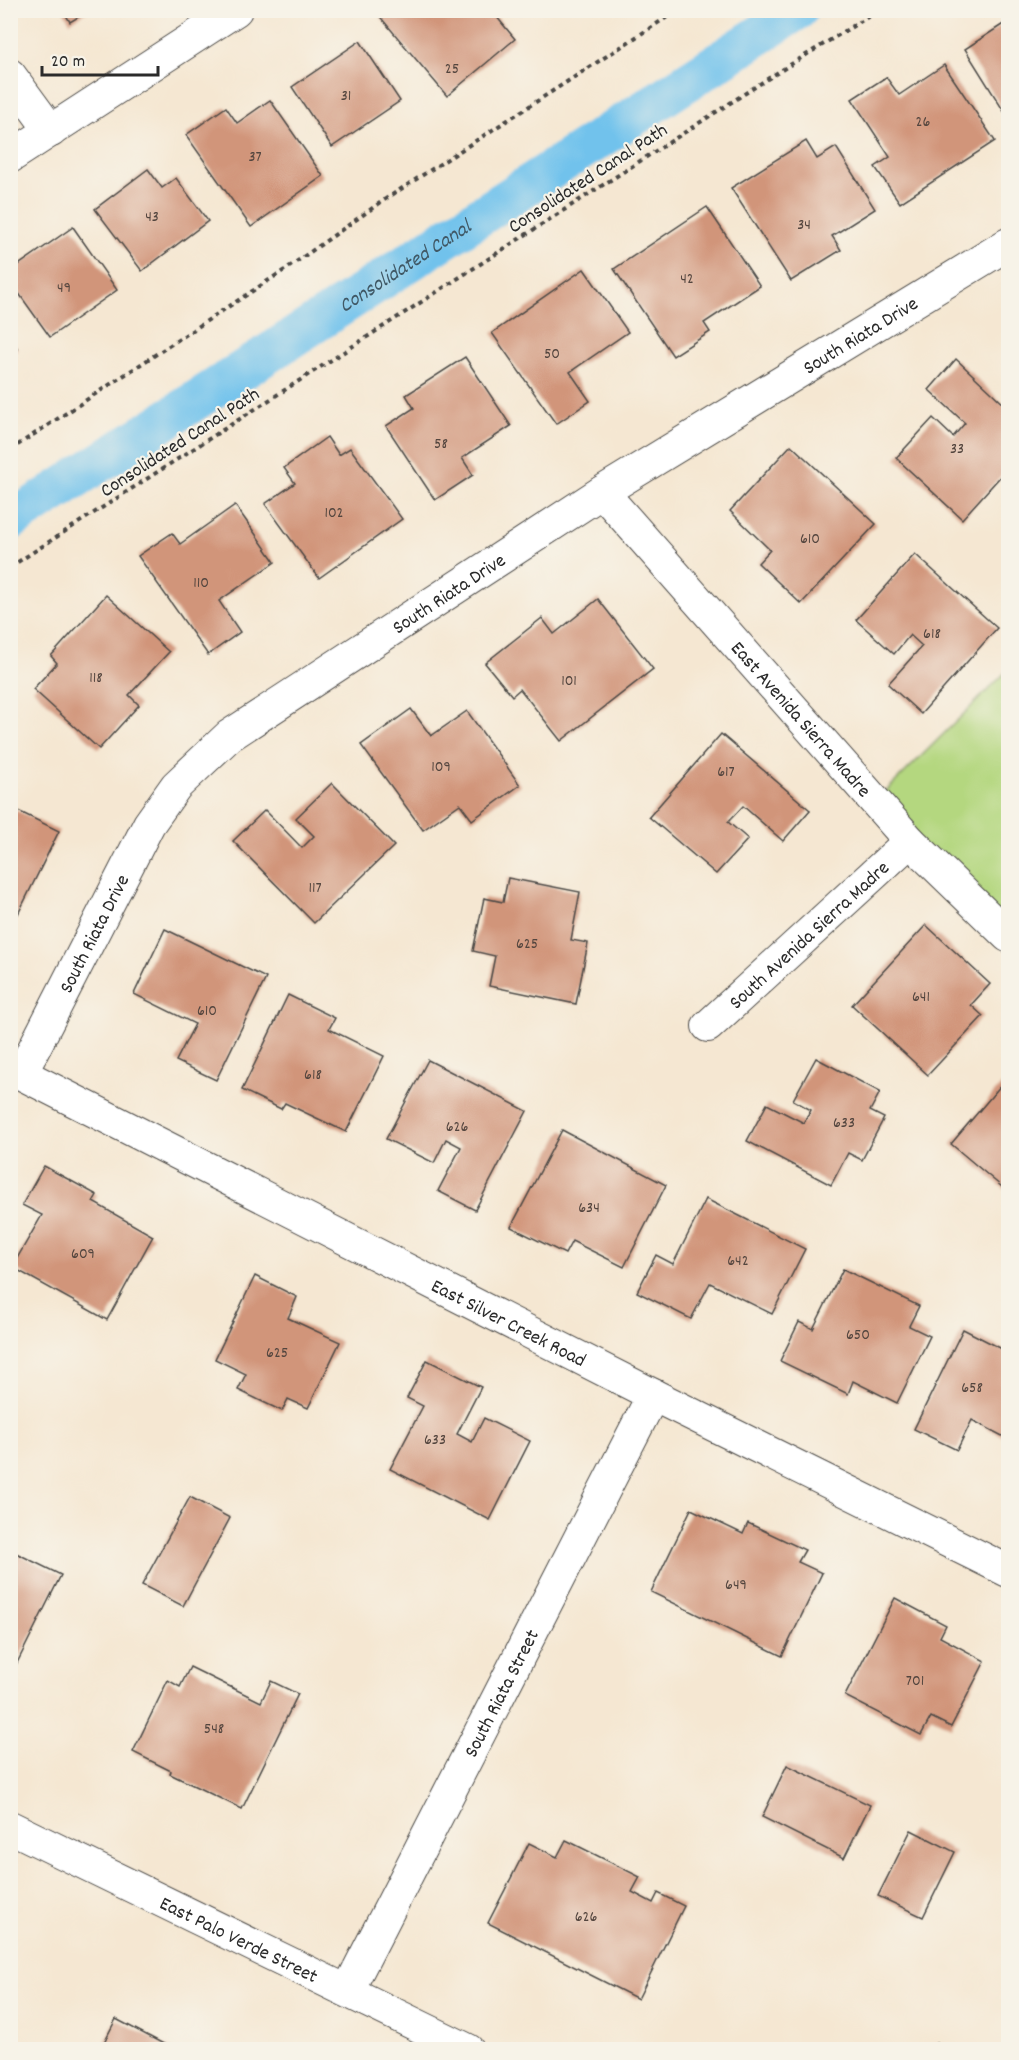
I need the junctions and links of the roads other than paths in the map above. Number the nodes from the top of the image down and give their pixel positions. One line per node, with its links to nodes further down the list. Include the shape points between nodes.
1 (236, 10): 3 (street)
2 (10, 75): 3 (street)
3 (51, 131): 4 (street)
4 (10, 157)
5 (1008, 244): 6 (street, South Riata Drive)
6 (602, 492): 7 (street, East Avenida Sierra Madre); 10 (street, South Riata Drive, via 229,736 176,786 149,824)
7 (910, 841): 8 (street, East Avenida Sierra Madre); 9 (street, South Avenida Sierra Madre)
8 (1008, 936)
9 (708, 1026)
10 (16, 1070): 11 (street, East Silver Creek Road)
11 (653, 1395): 12 (street, East Silver Creek Road); 14 (street, South Riata Street)
12 (1008, 1571)
13 (10, 1827): 14 (street, East Palo Verde Street)
14 (348, 1990): 15 (street, East Palo Verde Street)
15 (468, 2049)

